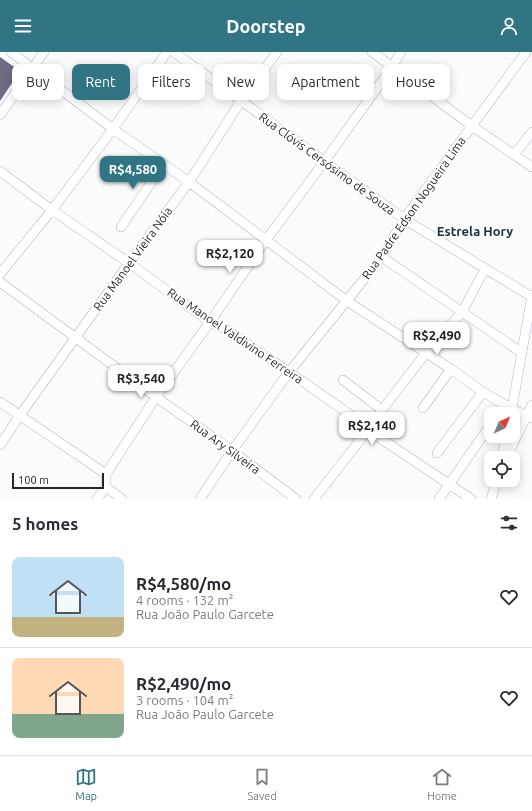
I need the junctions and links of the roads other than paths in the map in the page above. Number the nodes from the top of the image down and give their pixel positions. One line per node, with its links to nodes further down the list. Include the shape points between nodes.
1 (11, 52): 9 (street)
2 (44, 52): 10 (street)
3 (167, 52): 20 (street)
4 (174, 52): 17 (street, Rua Clóvis Cersósimo de Souza)
5 (277, 52): 17 (street, Rua Manoel Vieira Nóia)
6 (372, 52): 11 (street)
7 (401, 52): 12 (street)
8 (526, 52): 19 (street, Rua Padre Edson Nogueira Lima)
9 (28, 64)
10 (36, 64)
11 (389, 64)
12 (393, 64)
13 (382, 80): 23 (street)
14 (64, 92): 20 (street)
15 (12, 98): 18 (street)
16 (437, 100): 19 (street)
17 (241, 101): 23 (street, Rua Clóvis Cersósimo de Souza); 27 (street, Rua Manoel Vieira Nóia)
18 (0, 115)
19 (472, 126): 22 (street); 29 (street, Rua Padre Edson Nogueira Lima)
20 (113, 129): 24 (street); 28 (street)
21 (532, 132): 22 (street)
22 (514, 155): 25 (street)
23 (324, 162): 29 (street, Rua Clóvis Cersósimo de Souza); 31 (street)
24 (163, 164): 27 (street); 30 (street)
25 (532, 167)
26 (0, 171): 28 (street, Rua Manoel Valdivino Ferreira)
27 (189, 182): 31 (street); 33 (street, Rua Manoel Vieira Nóia)
28 (52, 210): 33 (street, Rua Manoel Valdivino Ferreira); 35 (street)
29 (404, 220): 32 (street, Rua Padre Edson Nogueira Lima); 34 (street, Rua Clóvis Cersósimo de Souza)
30 (120, 227)
31 (266, 240): 38 (street); 40 (street)
32 (382, 257): 38 (street, Rua Padre Edson Nogueira Lima); 39 (street)
33 (129, 263): 40 (street, Rua Manoel Valdivino Ferreira); 41 (street, Rua Manoel Vieira Nóia)
34 (485, 268): 37 (street, Rua Clóvis Cersósimo de Souza); 39 (street)
35 (0, 274)
36 (0, 282): 41 (street, Rua Ary Silveira)
37 (532, 296): 43 (street)
38 (347, 301): 42 (street); 45 (street, Rua Padre Edson Nogueira Lima)
39 (462, 312): 42 (street); 43 (street)
40 (210, 322): 45 (street, Rua Manoel Valdivino Ferreira, via 227,330); 48 (street)
41 (76, 338): 48 (street, Rua Ary Silveira); 56 (street, Rua Manoel Vieira Nóia)
42 (426, 353): 44 (street); 54 (street)
43 (522, 353): 52 (street)
44 (451, 369): 47 (street); 53 (street)
45 (289, 372): 58 (street, Rua Manoel Valdivino Ferreira, via 362,423); 61 (street, Rua Padre Edson Nogueira Lima)
46 (343, 380): 54 (street)
47 (483, 392): 51 (street); 63 (street)
48 (156, 397): 61 (street, Rua Ary Silveira); 64 (street)
49 (0, 402): 56 (street)
50 (532, 405): 57 (street)
51 (506, 407)
52 (509, 407)
53 (423, 408)
54 (382, 410): 58 (street)
55 (520, 413): 57 (street)
56 (20, 415): 60 (street, Rua Manoel Vieira Nóia); 64 (street)
57 (530, 417): 62 (street)
58 (368, 430): 65 (street, Rua Manoel Valdivino Ferreira); 72 (street)
59 (484, 434): 65 (street)
60 (0, 445)
61 (232, 451): 70 (street, Rua Padre Edson Nogueira Lima); 71 (street, Rua Ary Silveira)
62 (510, 451)
63 (437, 453)
64 (106, 474): 66 (street)
65 (450, 484): 73 (street); 74 (street, Rua Manoel Valdivino Ferreira)
66 (106, 487): 68 (street); 69 (street)
67 (495, 487): 75 (street)
68 (97, 499)
69 (122, 499)
70 (200, 499)
71 (296, 499)
72 (314, 499)
73 (439, 499)
74 (471, 499)
75 (491, 499)

